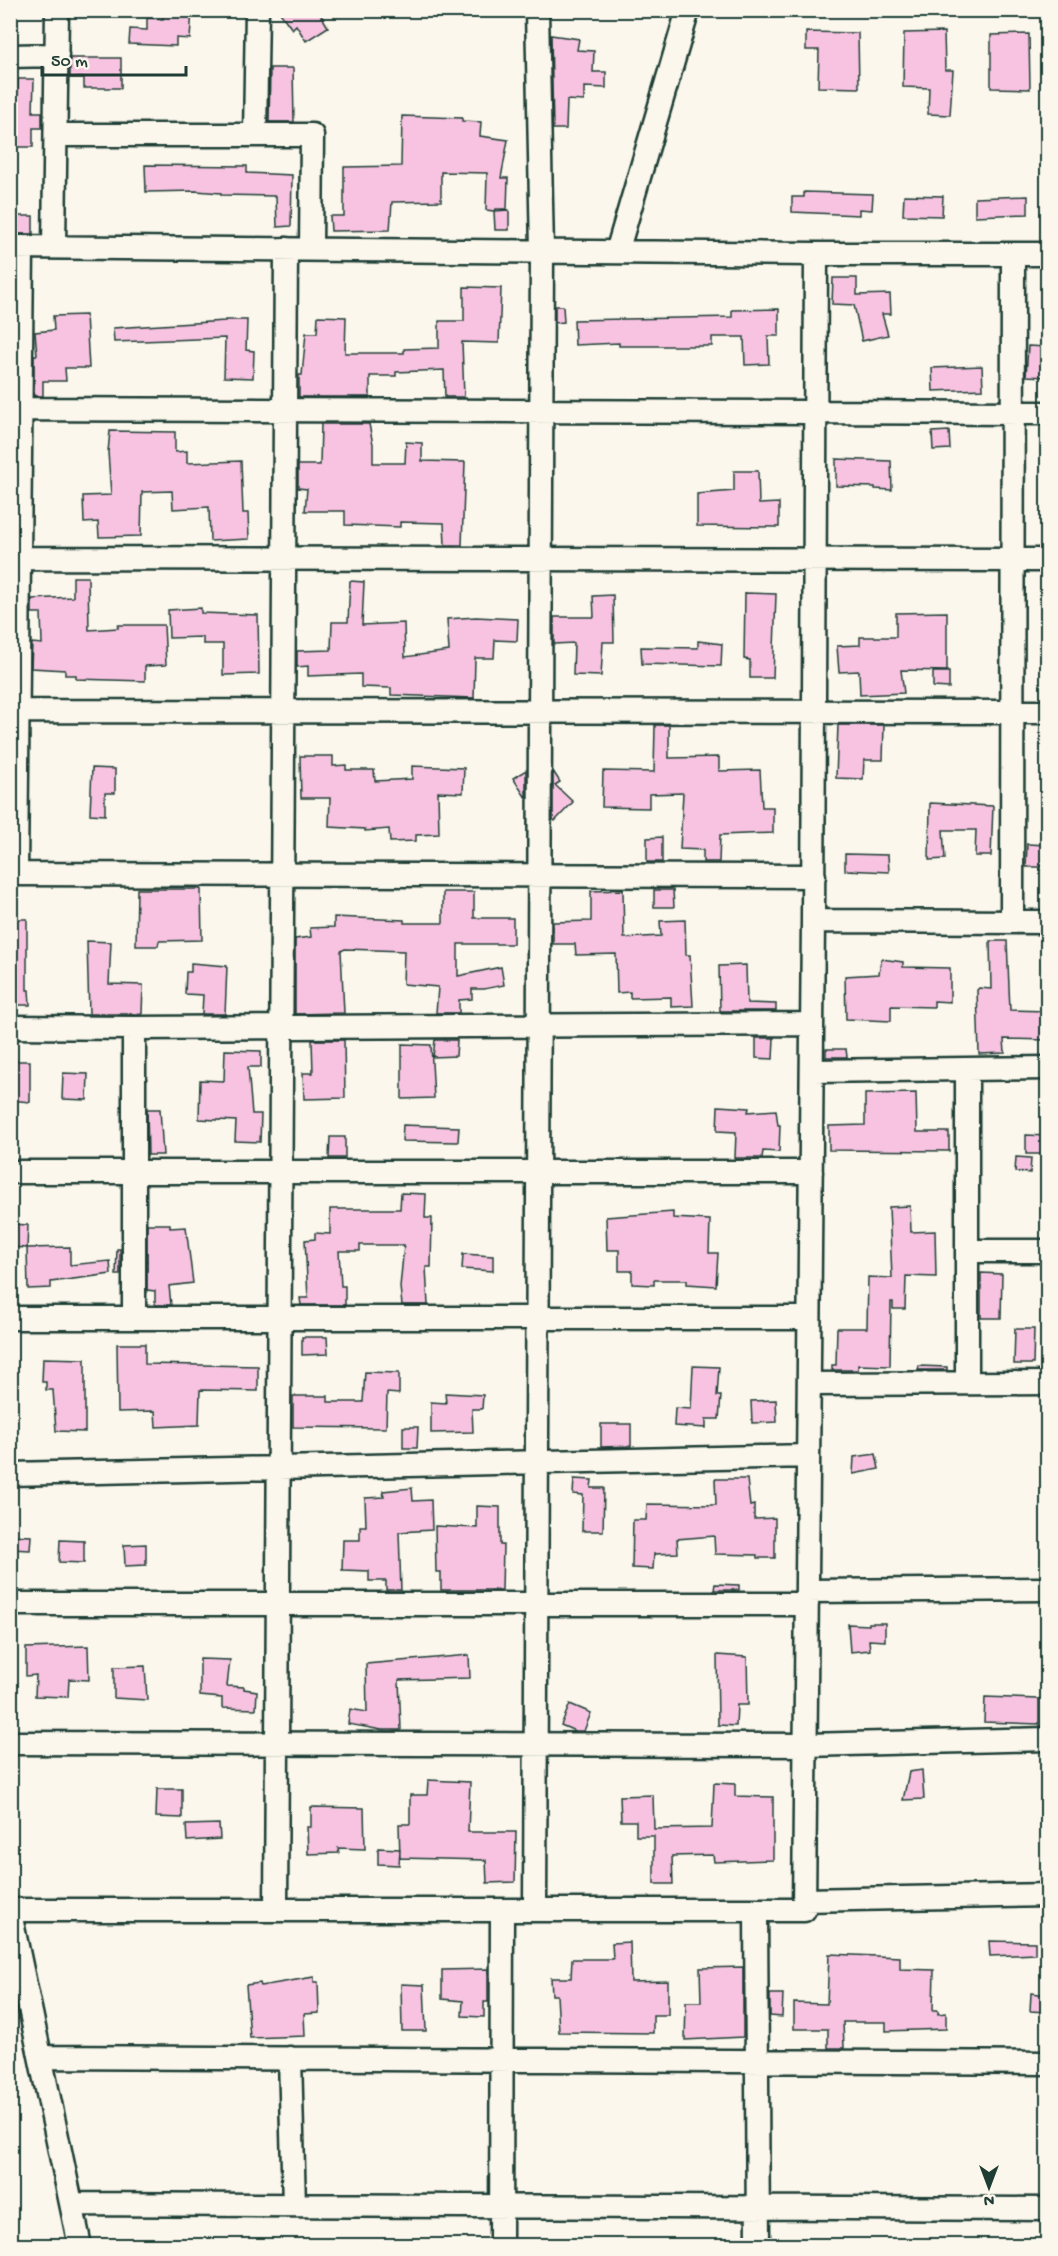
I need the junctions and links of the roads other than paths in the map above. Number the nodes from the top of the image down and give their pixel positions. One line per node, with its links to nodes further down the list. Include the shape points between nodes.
1 (57, 10): 5 (street)
2 (257, 10): 8 (street)
3 (537, 10): 13 (street)
4 (688, 10): 14 (street)
5 (57, 55): 6 (street); 7 (street)
6 (10, 56)
7 (56, 135): 8 (street); 10 (street)
8 (255, 135): 12 (street, via 312,135)
9 (16, 247): 10 (street); 18 (street)
10 (54, 247): 11 (street)
11 (286, 249): 12 (street); 19 (street)
12 (311, 249): 13 (street)
13 (542, 252): 14 (street); 20 (street)
14 (617, 252): 15 (street)
15 (816, 254): 16 (street); 21 (street)
16 (1013, 254): 17 (street); 22 (street)
17 (1047, 254)
18 (16, 409): 19 (street); 24 (street)
19 (285, 410): 20 (street); 25 (street)
20 (541, 411): 21 (street); 26 (street)
21 (815, 411): 22 (street); 27 (street)
22 (1013, 412): 23 (street); 28 (street)
23 (1047, 413)
24 (15, 558): 25 (street); 30 (street)
25 (284, 559): 26 (street); 31 (street)
26 (541, 560): 27 (street); 32 (street)
27 (815, 560): 28 (street); 35 (street)
28 (1012, 560): 29 (street); 33 (street)
29 (1047, 560)
30 (17, 711): 31 (street); 36 (street)
31 (283, 711): 32 (street); 37 (street)
32 (540, 712): 35 (street); 38 (street)
33 (1012, 712): 34 (street); 35 (street); 41 (street)
34 (1047, 712)
35 (814, 713): 39 (street)
36 (13, 874): 37 (street)
37 (282, 875): 38 (street); 47 (street)
38 (539, 875): 39 (street); 44 (street)
39 (813, 876): 40 (street)
40 (813, 921): 41 (street); 43 (street)
41 (1012, 922): 42 (street)
42 (1047, 922)
43 (812, 1024): 44 (street); 50 (street)
44 (539, 1026): 47 (street); 54 (street)
45 (10, 1027): 46 (street)
46 (134, 1028): 47 (street); 52 (street)
47 (281, 1028): 53 (street)
48 (1047, 1068): 49 (street)
49 (967, 1069): 50 (street); 56 (street)
50 (812, 1071): 55 (street)
51 (10, 1173): 52 (street)
52 (134, 1173): 53 (street); 59 (street)
53 (280, 1173): 54 (street); 60 (street)
54 (538, 1173): 55 (street); 61 (street)
55 (811, 1173): 62 (street)
56 (967, 1251): 57 (street); 63 (street)
57 (1047, 1251)
58 (10, 1318): 59 (street)
59 (134, 1318): 60 (street)
60 (279, 1318): 61 (street); 68 (street)
61 (538, 1318): 62 (street); 67 (street)
62 (810, 1318): 65 (street)
63 (967, 1383): 64 (street); 65 (street)
64 (1047, 1383)
65 (809, 1384): 66 (street)
66 (808, 1456): 67 (street); 71 (street)
67 (537, 1462): 68 (street); 74 (street)
68 (278, 1468): 69 (street); 73 (street)
69 (10, 1474)
70 (1047, 1588): 71 (street)
71 (807, 1598): 74 (street); 79 (street)
72 (10, 1604): 73 (street)
73 (278, 1604): 74 (street); 77 (street)
74 (537, 1604): 78 (street)
75 (1047, 1739): 79 (street)
76 (10, 1743): 77 (street)
77 (277, 1743): 78 (street); 82 (street)
78 (536, 1744): 79 (street); 84 (street)
79 (806, 1745): 81 (street)
80 (1047, 1895): 81 (street)
81 (804, 1900): 85 (street, via 804,1910)
82 (276, 1910): 83 (street); 86 (street)
83 (502, 1910): 84 (street); 89 (street)
84 (535, 1910): 85 (street)
85 (756, 1910): 90 (street)
86 (10, 1911): 87 (street)
87 (41, 2057): 88 (street); 92 (street)
88 (290, 2058): 89 (street); 93 (street)
89 (502, 2060): 90 (street); 94 (street)
90 (757, 2061): 91 (street); 95 (street)
91 (1047, 2063)
92 (72, 2204): 93 (street); 97 (street)
93 (294, 2205): 94 (street)
94 (501, 2206): 95 (street); 98 (street)
95 (757, 2207): 96 (street); 99 (street)
96 (1047, 2209)
97 (81, 2246)
98 (501, 2246)
99 (758, 2246)

